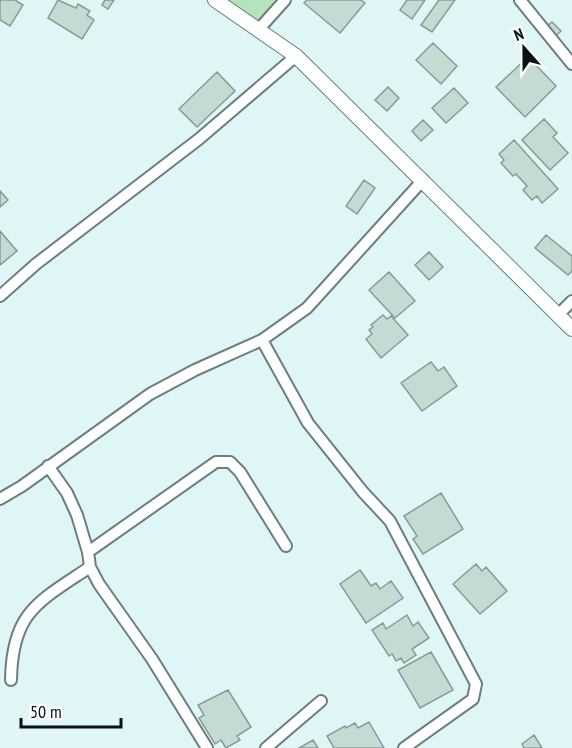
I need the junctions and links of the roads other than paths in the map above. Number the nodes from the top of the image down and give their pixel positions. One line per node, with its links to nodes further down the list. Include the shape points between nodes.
1 (215, 0): 4 (street)
2 (285, 0): 4 (street)
3 (519, 0): 6 (street)
4 (259, 29): 5 (street)
5 (296, 56): 7 (street); 8 (street, via 199,140)
6 (572, 64)
7 (423, 180): 10 (street); 12 (street, via 307,308)
8 (0, 296)
9 (572, 301): 10 (street)
10 (558, 315): 11 (street)
11 (572, 329)
12 (262, 340): 13 (street, via 150,394); 22 (street, via 308,423 390,521 476,684 473,699)
13 (48, 466): 14 (street); 16 (street, via 67,493)
14 (0, 499)
15 (286, 546): 16 (street, via 240,472 230,462 216,462)
16 (88, 552): 17 (street)
17 (90, 567): 18 (street, via 30,609 11,650); 20 (street)
18 (11, 680)
19 (321, 701): 21 (street)
20 (207, 748)
21 (266, 748)
22 (404, 748)

